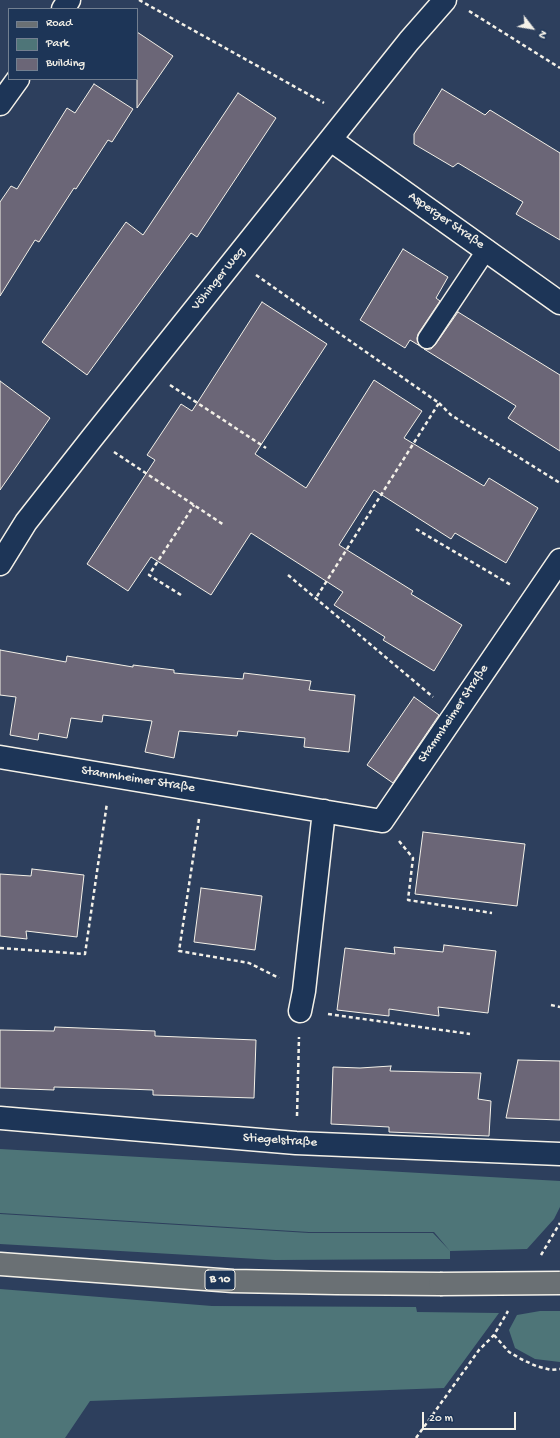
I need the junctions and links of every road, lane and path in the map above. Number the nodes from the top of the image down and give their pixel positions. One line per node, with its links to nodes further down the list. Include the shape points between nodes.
1 (139, 0): 7 (path)
2 (445, 0): 7 (street, Vöhinger Weg)
3 (466, 8): 4 (path)
4 (560, 68)
5 (17, 80): 6 (street)
6 (0, 104)
7 (349, 117): 8 (street, Vöhinger Weg)
8 (331, 140): 9 (street, Asperger Straße); 10 (street, Vöhinger Weg)
9 (487, 250): 11 (street, Asperger Straße); 12 (lane)
10 (234, 260): 13 (street, Vöhinger Weg); 14 (path)
11 (560, 303)
12 (428, 339)
13 (147, 370): 15 (street, Vöhinger Weg); 16 (path)
14 (438, 402): 17 (path, via 451,415); 25 (path)
15 (92, 438): 18 (path); 22 (street, Vöhinger Weg, via 26,522)
16 (266, 448)
17 (560, 483)
18 (194, 505): 19 (path); 24 (path, via 150,575)
19 (224, 524)
20 (416, 529): 26 (path)
21 (560, 560): 26 (street, Stammheimer Straße)
22 (0, 564)
23 (288, 575): 25 (path)
24 (181, 595)
25 (316, 598): 27 (path)
26 (534, 598): 27 (street, Stammheimer Straße)
27 (454, 715): 32 (street, Stammheimer Straße)
28 (0, 757): 29 (street, Stammheimer Straße)
29 (112, 776): 30 (street, Stammheimer Straße); 34 (path, via 85,954)
30 (203, 791): 31 (street, Stammheimer Straße); 35 (path, via 179,951 249,963)
31 (324, 811): 32 (street, Stammheimer Straße); 35 (street)
32 (382, 821): 33 (path, via 413,858 408,900)
33 (492, 913)
34 (0, 948)
35 (302, 1001): 38 (path); 40 (path)
36 (551, 1005): 37 (path)
37 (560, 1007)
38 (470, 1034)
39 (0, 1118): 40 (street, Stiegelstraße)
40 (296, 1143): 41 (street, Stiegelstraße)
41 (560, 1154)
42 (0, 1264): 43 (main road, B 10, bridge, via 233,1281)
43 (560, 1283)
44 (560, 1369): 45 (path, via 551,1370 521,1359 509,1352 494,1335 479,1350)
45 (416, 1438)

